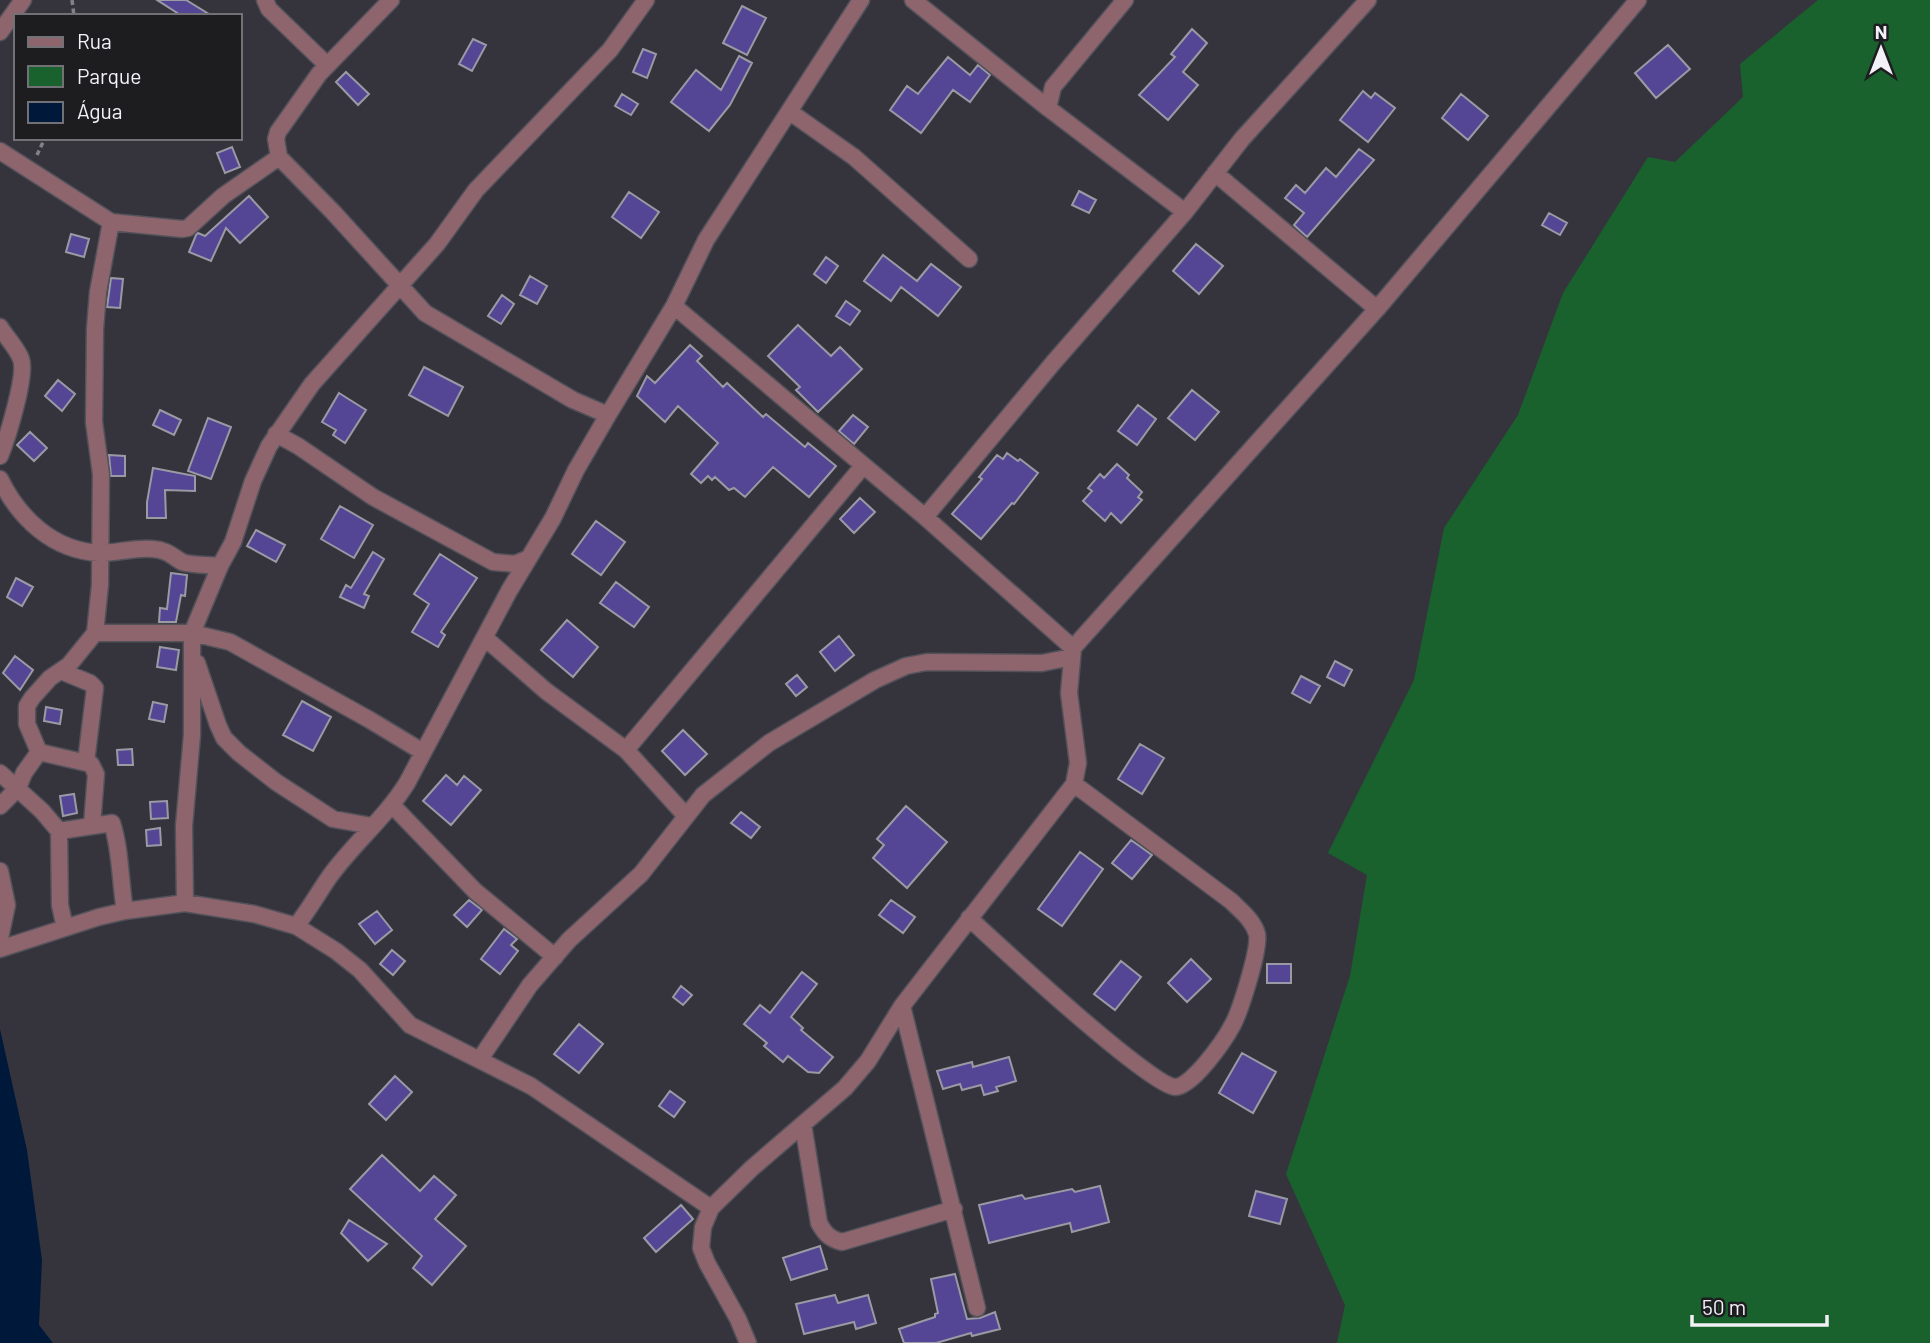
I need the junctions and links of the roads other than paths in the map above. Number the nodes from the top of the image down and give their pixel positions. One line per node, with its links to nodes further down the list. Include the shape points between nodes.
1 (23, 0): 10 (street)
2 (265, 0): 11 (street)
3 (391, 0): 11 (street)
4 (646, 0): 20 (street, via 610,50 476,190 437,244)
5 (861, 0): 13 (street)
6 (913, 0): 12 (street)
7 (1125, 0): 12 (street, via 1053,87)
8 (1368, 0): 16 (street)
9 (1638, 0): 22 (street)
10 (0, 32)
11 (327, 65): 15 (street, via 278,132)
12 (1048, 108): 17 (street)
13 (790, 112): 19 (street, via 855,157); 21 (street, via 706,240)
14 (0, 151): 18 (street)
15 (279, 158): 18 (street, via 223,196 188,228); 20 (street)
16 (1215, 173): 17 (street); 22 (street)
17 (1185, 212): 29 (street)
18 (111, 222): 30 (street, via 95,329 93,422 101,474)
19 (968, 259)
20 (399, 284): 24 (street, via 425,313 573,400); 25 (street)
21 (674, 306): 24 (street); 27 (street)
22 (1377, 309): 36 (street)
23 (0, 327): 26 (street, via 21,360 22,372)
24 (608, 415): 31 (street)
25 (276, 433): 31 (street, via 373,497 493,562 514,564); 32 (street)
26 (0, 456)
27 (863, 466): 29 (street); 39 (street)
28 (0, 479): 30 (street, via 17,510 38,530 58,542)
29 (925, 517): 36 (street)
30 (100, 553): 32 (street, via 149,548 164,550 187,563); 33 (street)
31 (529, 558): 35 (street)
32 (220, 566): 34 (street)
33 (95, 633): 34 (street); 38 (street)
34 (192, 633): 37 (street); 41 (street, via 230,642)
35 (485, 638): 39 (street, via 545,691); 41 (street)
36 (1072, 653): 44 (street, via 1069,693 1078,763); 48 (street, via 1042,663 927,662 906,666 769,743 703,795)
37 (192, 655): 50 (street, via 218,725 232,746 333,819); 53 (street)
38 (61, 671): 40 (street, via 27,706 27,724); 42 (street, via 95,688)
39 (626, 750): 48 (street)
40 (39, 752): 42 (street); 45 (street)
41 (423, 752): 47 (street)
42 (86, 762): 49 (street, via 96,774)
43 (0, 773): 45 (street)
44 (1074, 784): 55 (street); 55 (street, via 1231,901 1253,923 1258,938 1247,984 1233,1025 1206,1062 1187,1084 1167,1084 1033,977)
45 (18, 788): 46 (street); 51 (street)
46 (0, 806)
47 (393, 806): 50 (street); 60 (street, via 475,891)
48 (686, 816): 60 (street, via 641,874)
49 (92, 825): 51 (street); 54 (street, via 112,823)
50 (372, 826): 56 (street)
51 (59, 831): 57 (street, via 60,905)
52 (0, 871): 58 (street, via 7,905)
53 (185, 904): 54 (street); 56 (street, via 254,914)
54 (125, 911): 57 (street)
55 (969, 918): 61 (street)
56 (296, 926): 62 (street, via 360,970 411,1025)
57 (65, 928): 59 (street)
58 (0, 938)
59 (0, 949)
60 (555, 957): 62 (street, via 530,985)
61 (902, 1006): 63 (street, via 868,1061); 65 (street)
62 (480, 1059): 64 (street, via 531,1086)
63 (803, 1124): 64 (street); 65 (street, via 819,1223 832,1239 842,1242)
64 (711, 1208): 67 (street, via 701,1248)
65 (954, 1209): 66 (street)
66 (977, 1308)
67 (748, 1343)

